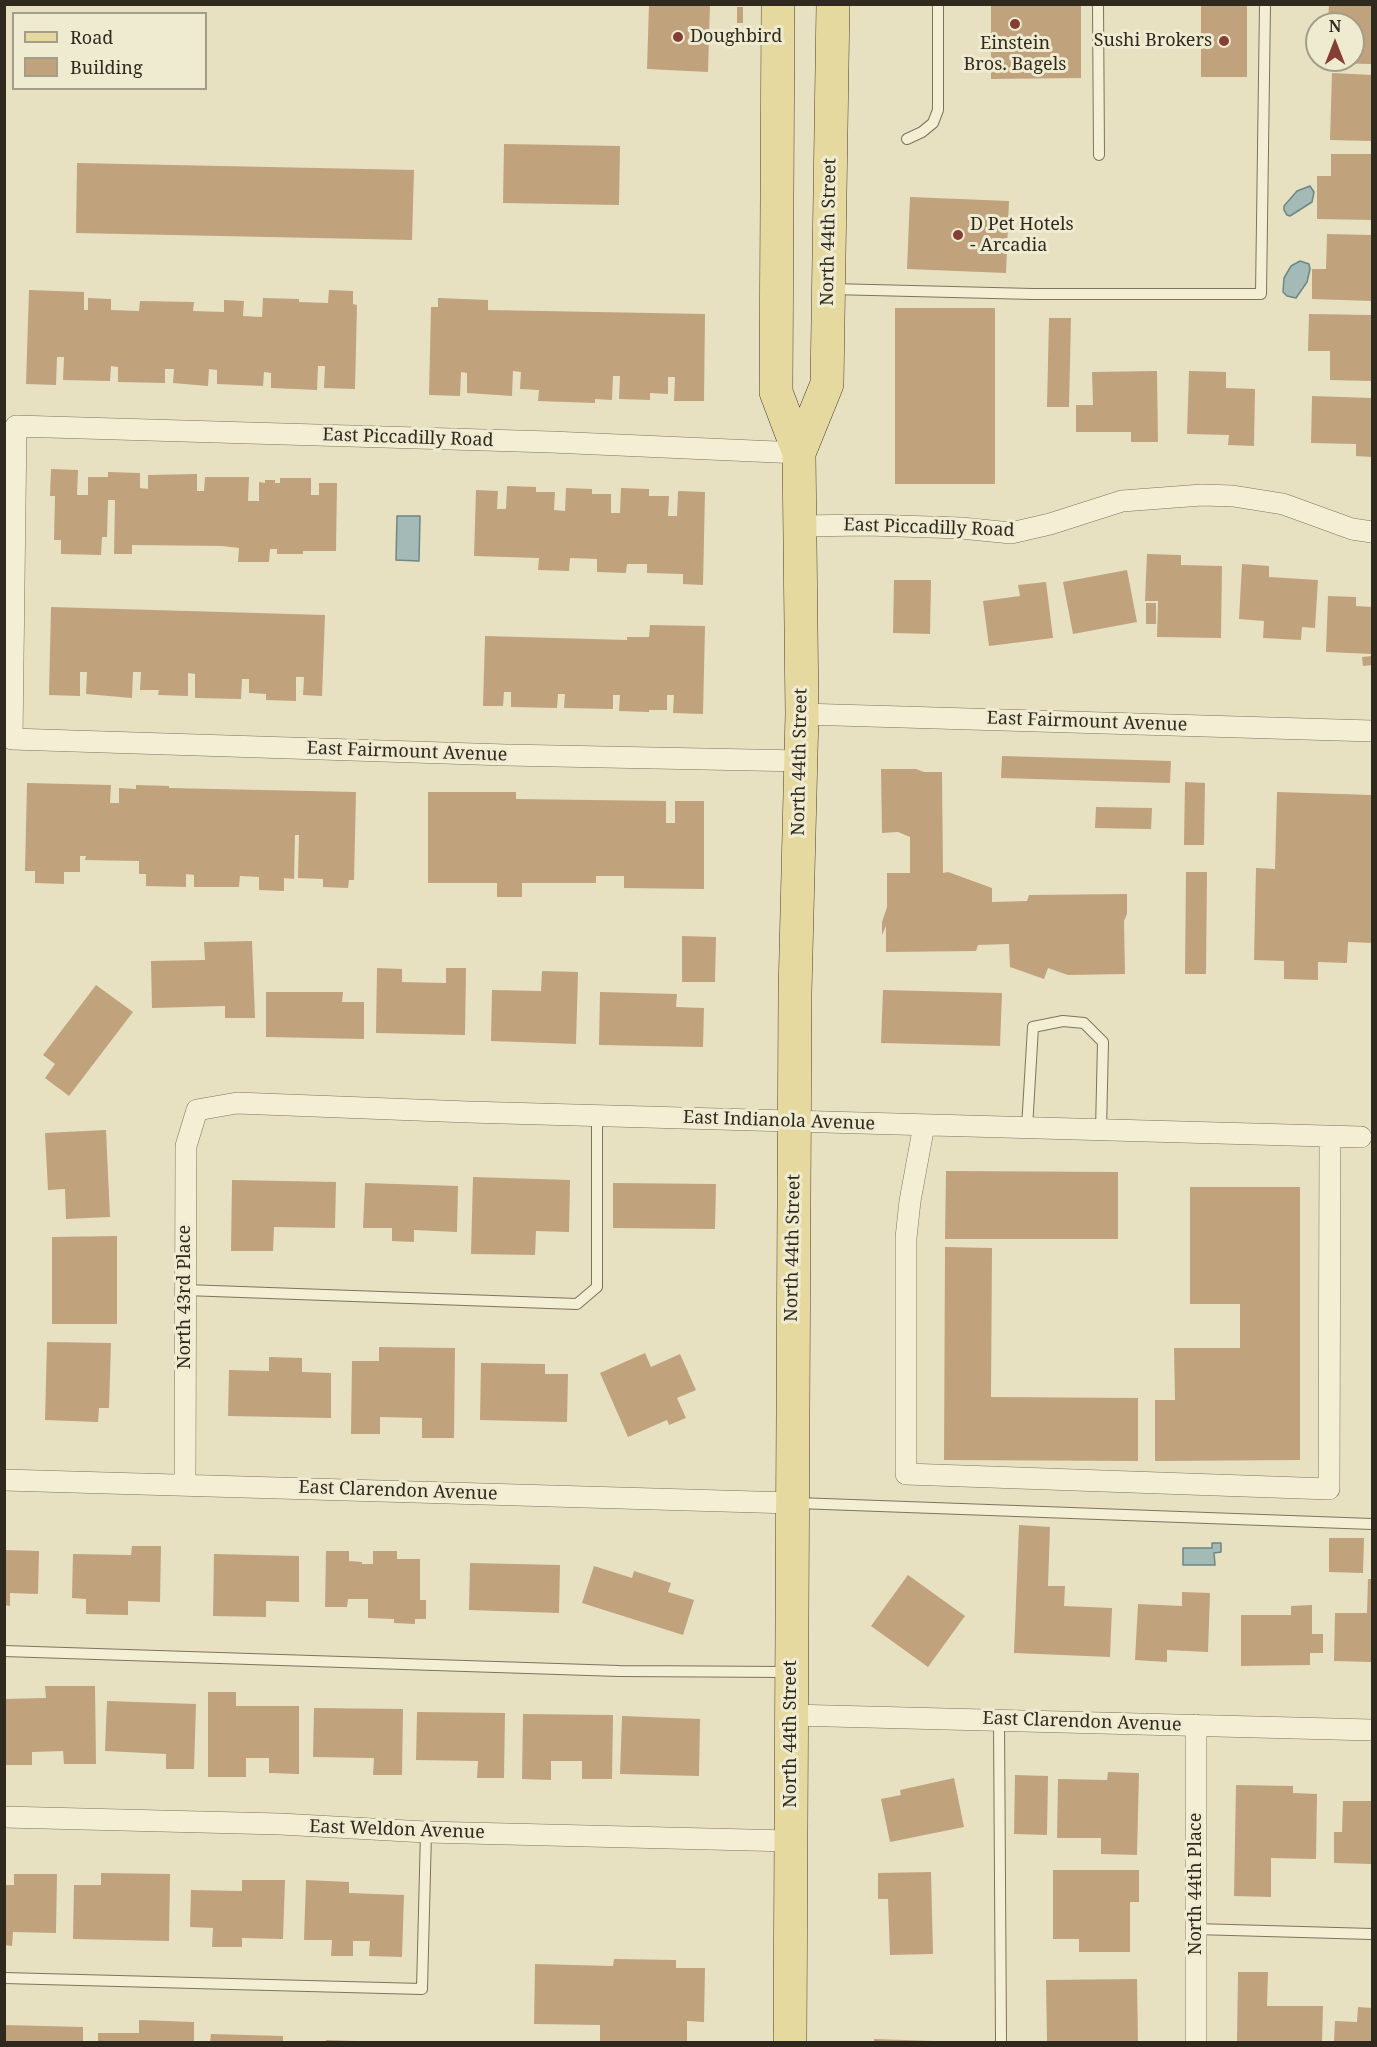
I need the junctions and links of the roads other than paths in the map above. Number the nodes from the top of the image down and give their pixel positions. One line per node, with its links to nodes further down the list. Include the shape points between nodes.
1 (778, 4): 9 (main road, North 44th Street, via 776,392)
2 (833, 4): 8 (main road, North 44th Street)
3 (938, 4): 6 (lane, via 938,110 933,123)
4 (1098, 4): 7 (lane)
5 (1265, 4): 8 (lane, via 1261,294)
6 (907, 139)
7 (1100, 155)
8 (828, 289): 9 (main road, North 44th Street, via 826,384)
9 (799, 453): 10 (main road, North 44th Street); 14 (street, East Piccadilly Road, via 16,426)
10 (799, 526): 11 (street, East Piccadilly Road, via 961,528 1011,533 1122,501 1202,495 1283,504 1352,529); 12 (main road, North 44th Street)
11 (1372, 532)
12 (802, 714): 13 (street, East Fairmount Avenue); 15 (main road, North 44th Street)
13 (1372, 731)
14 (12, 739): 15 (street, East Fairmount Avenue)
15 (802, 761): 18 (main road, North 44th Street)
16 (197, 1110): 17 (street, East Indianola Avenue, via 237,1103); 24 (street, North 43rd Place, via 186,1146)
17 (597, 1115): 18 (street, East Indianola Avenue); 24 (lane, via 597,1287 577,1304)
18 (794, 1121): 19 (street, East Indianola Avenue); 27 (main road, North 44th Street)
19 (924, 1125): 20 (street, East Indianola Avenue); 22 (street, via 906,1238 906,1474 1329,1489)
20 (1027, 1128): 21 (street, East Indianola Avenue); 21 (lane, via 1033,1027 1063,1021 1084,1023 1103,1042)
21 (1101, 1130): 22 (street, East Indianola Avenue)
22 (1330, 1137): 23 (street, East Indianola Avenue)
23 (1367, 1138)
24 (185, 1290): 26 (street, North 43rd Place)
25 (4, 1480): 26 (street, East Clarendon Avenue)
26 (184, 1485): 27 (street, East Clarendon Avenue)
27 (791, 1503): 28 (lane); 30 (main road, North 44th Street)
28 (1372, 1524)
29 (4, 1650): 30 (lane, via 619,1671)
30 (791, 1672): 31 (main road, North 44th Street)
31 (791, 1715): 32 (street, East Clarendon Avenue); 37 (main road, North 44th Street)
32 (999, 1719): 33 (street, East Clarendon Avenue); 42 (lane)
33 (1196, 1725): 34 (street, East Clarendon Avenue); 38 (street, North 44th Place)
34 (1372, 1731)
35 (4, 1817): 36 (street, East Weldon Avenue)
36 (426, 1832): 37 (street, East Weldon Avenue); 40 (lane, via 422,1989)
37 (790, 1841): 41 (main road, North 44th Street)
38 (1195, 1929): 39 (lane); 43 (street, North 44th Place)
39 (1372, 1934)
40 (4, 1978)
41 (790, 2043)
42 (1001, 2043)
43 (1196, 2043)

